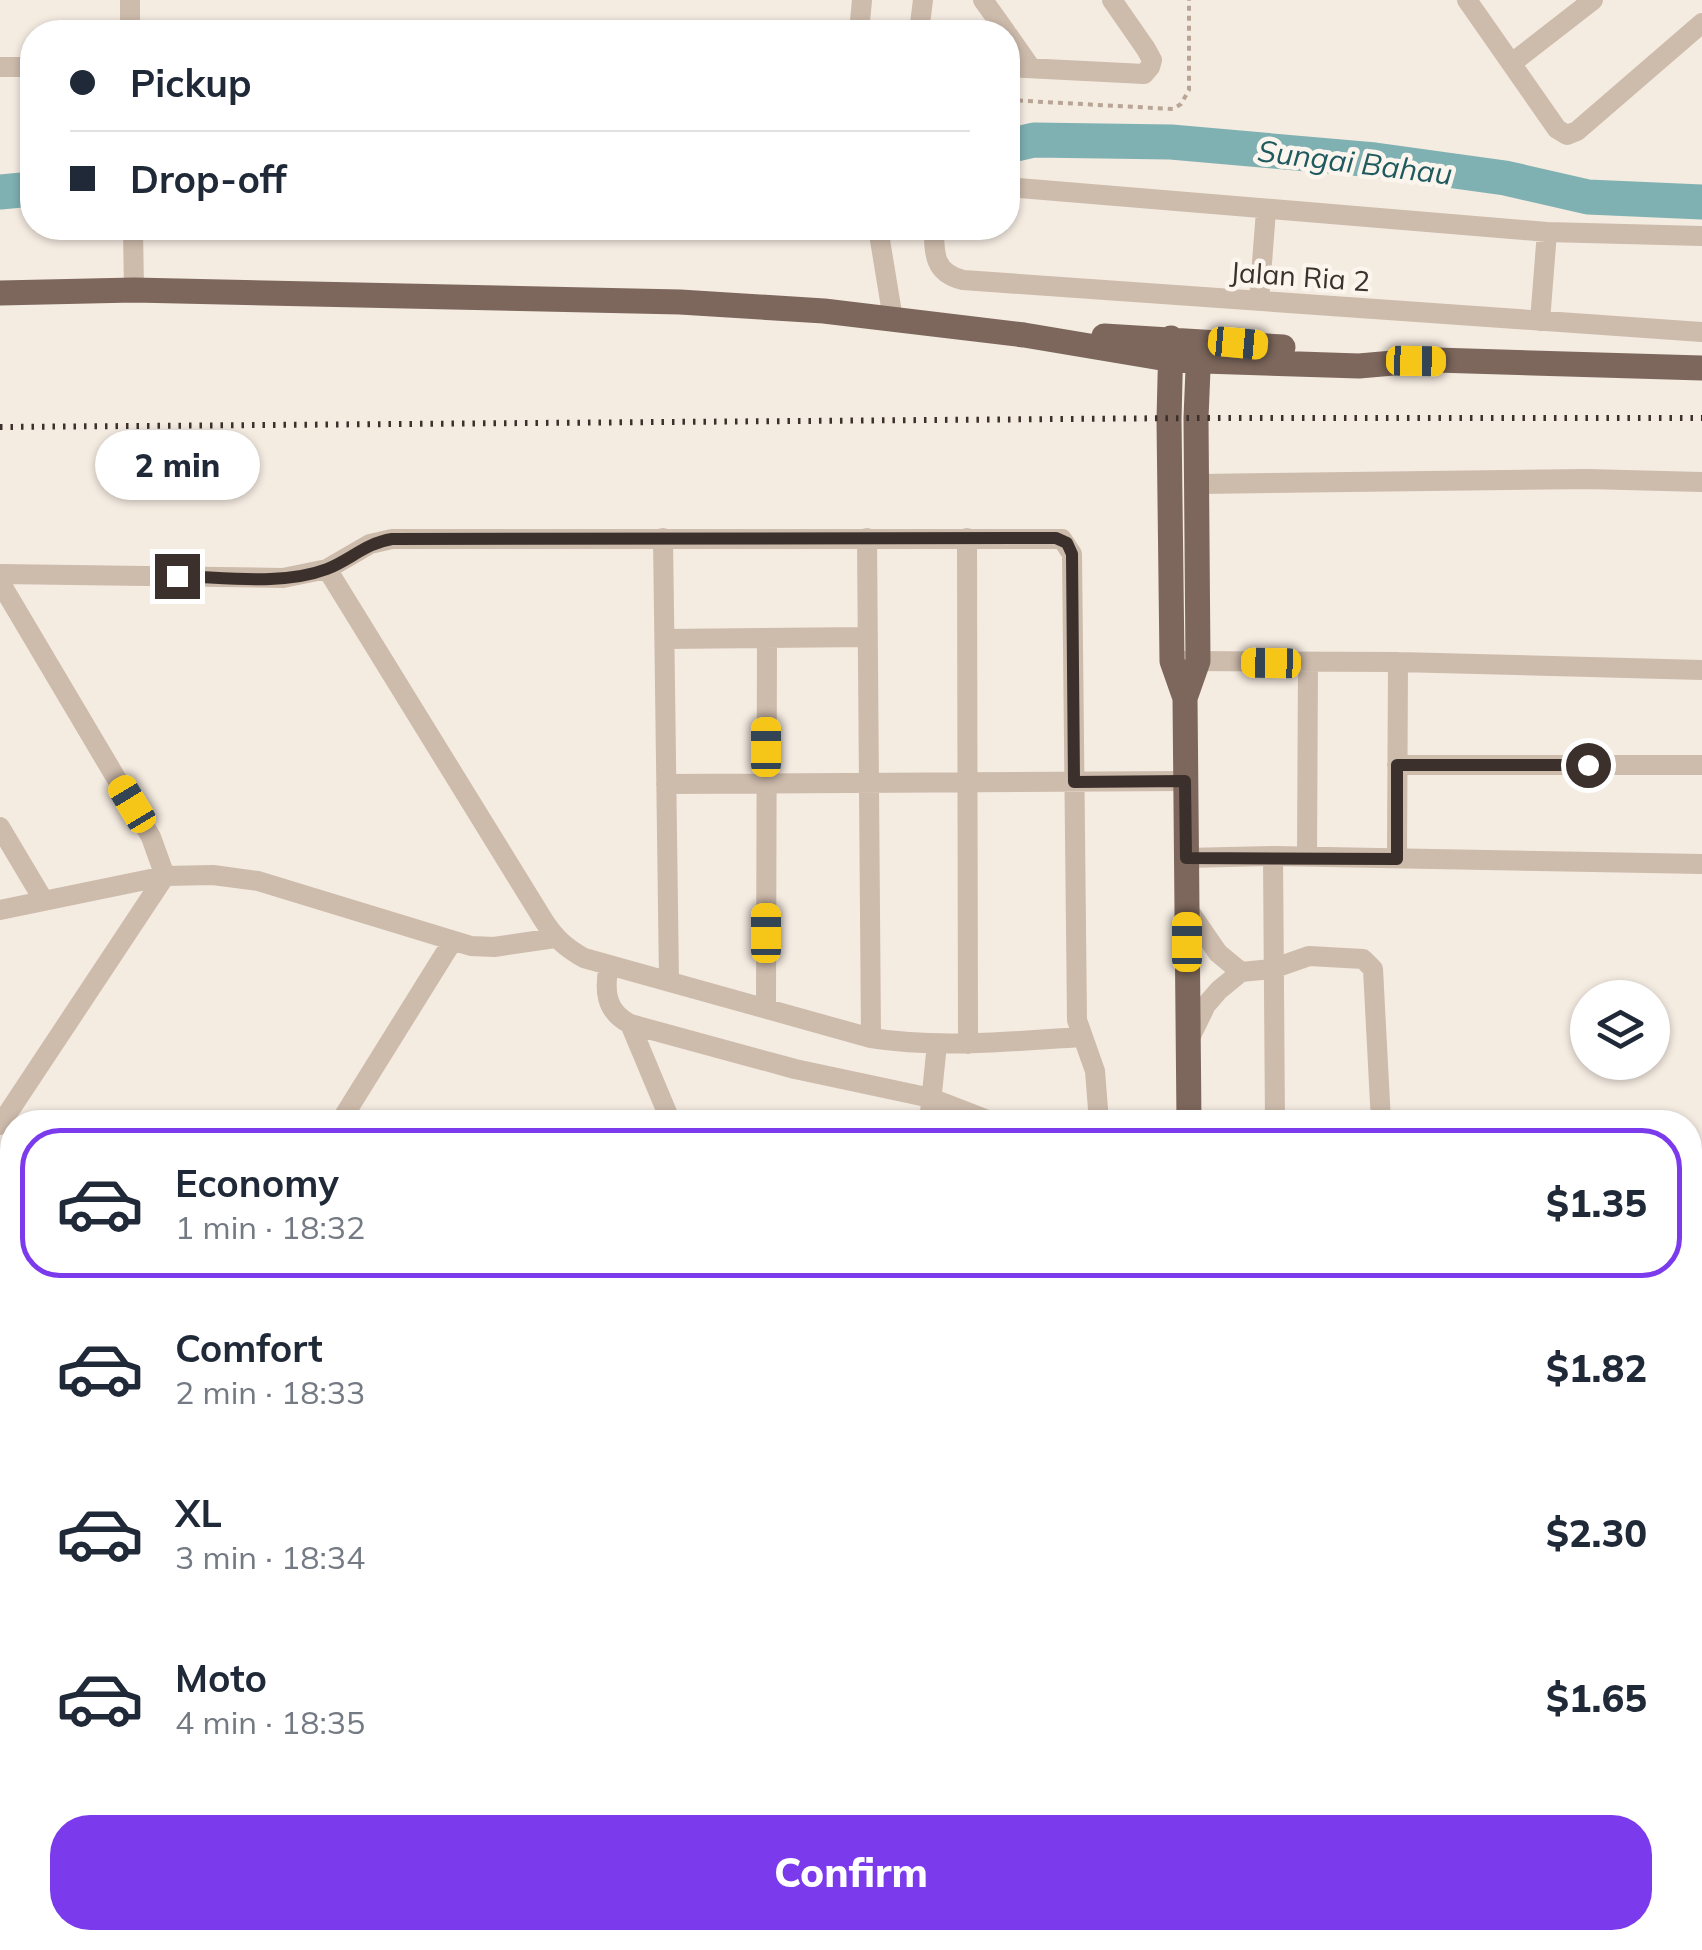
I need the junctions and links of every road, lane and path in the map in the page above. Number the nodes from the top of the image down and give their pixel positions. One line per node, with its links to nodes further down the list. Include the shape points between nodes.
1 (1112, 0): 8 (street, via 1146,48 1148,71)
2 (1467, 0): 6 (street)
3 (1593, 0): 6 (street)
4 (1702, 23): 6 (street, via 1566,135)
5 (1020, 52): 8 (street)
6 (1512, 63)
7 (1020, 67): 8 (street)
8 (1031, 68)
9 (1020, 187): 10 (street)
10 (1266, 210): 11 (street); 18 (street)
11 (1547, 232): 12 (street); 20 (street)
12 (1702, 236)
13 (133, 240): 16 (street)
14 (880, 240): 19 (street)
15 (934, 240): 18 (street, Jalan Ria 2, via 938,265 953,278)
16 (134, 290): 17 (main road); 19 (main road, via 680,302)
17 (0, 293)
18 (1258, 301): 20 (street, Jalan Ria 2)
19 (893, 319): 22 (main road)
20 (1540, 321): 21 (street, Jalan Ria 2)
21 (1702, 332)
22 (1185, 350): 23 (main road); 25 (main road); 35 (main road, via 1169,420)
23 (1702, 368)
24 (1702, 482): 25 (street)
25 (1198, 484): 35 (main road)
26 (664, 538): 27 (street); 29 (street, via 392,539); 34 (street)
27 (867, 538): 28 (street); 32 (street)
28 (967, 538): 43 (street); 44 (street, via 1056,538 1070,548)
29 (327, 569): 30 (street, via 283,578); 57 (street)
30 (0, 578): 31 (street)
31 (7, 608): 53 (street, via 151,837)
32 (868, 637): 33 (street); 42 (street)
33 (767, 638): 34 (street); 45 (street)
34 (665, 639): 46 (street)
35 (1185, 661): 37 (street); 41 (main road)
36 (1398, 662): 37 (street); 38 (street); 39 (street)
37 (1308, 664): 49 (street)
38 (1702, 670)
39 (1397, 765): 40 (street); 51 (street)
40 (1702, 765)
41 (1185, 781): 44 (street); 50 (main road)
42 (869, 782): 43 (street); 45 (street); 66 (street)
43 (966, 782): 44 (street); 69 (street)
44 (1074, 782): 65 (street, via 1076,1012)
45 (766, 783): 46 (street); 63 (street)
46 (666, 784): 62 (street)
47 (0, 828): 54 (street)
48 (1272, 856): 49 (street); 50 (street); 60 (street)
49 (1307, 857): 51 (street)
50 (1186, 858): 55 (main road)
51 (1397, 859): 52 (street)
52 (1702, 864)
53 (165, 876): 54 (street); 58 (street, via 258,881); 71 (street)
54 (44, 901): 56 (street)
55 (1187, 908): 61 (street, via 1218,952); 67 (main road)
56 (0, 910)
57 (555, 938): 58 (street, via 494,946); 59 (street)
58 (452, 942): 72 (street)
59 (609, 965): 62 (street); 64 (street, via 606,996)
60 (1272, 969): 61 (street); 78 (street); 79 (street, via 1309,956 1364,958 1373,969)
61 (1242, 972): 67 (street, via 1206,1005)
62 (668, 981): 63 (street)
63 (766, 1008): 66 (street)
64 (630, 1024): 70 (street); 73 (street)
65 (1082, 1037): 69 (street); 76 (street)
66 (871, 1038): 68 (street)
67 (1188, 1042): 77 (main road)
68 (937, 1044): 69 (street); 70 (street)
69 (968, 1044)
70 (931, 1098): 74 (street); 75 (street)
71 (10, 1110)
72 (347, 1110)
73 (666, 1110)
74 (930, 1110)
75 (962, 1110)
76 (1098, 1110)
77 (1189, 1110)
78 (1275, 1110)
79 (1380, 1110)

